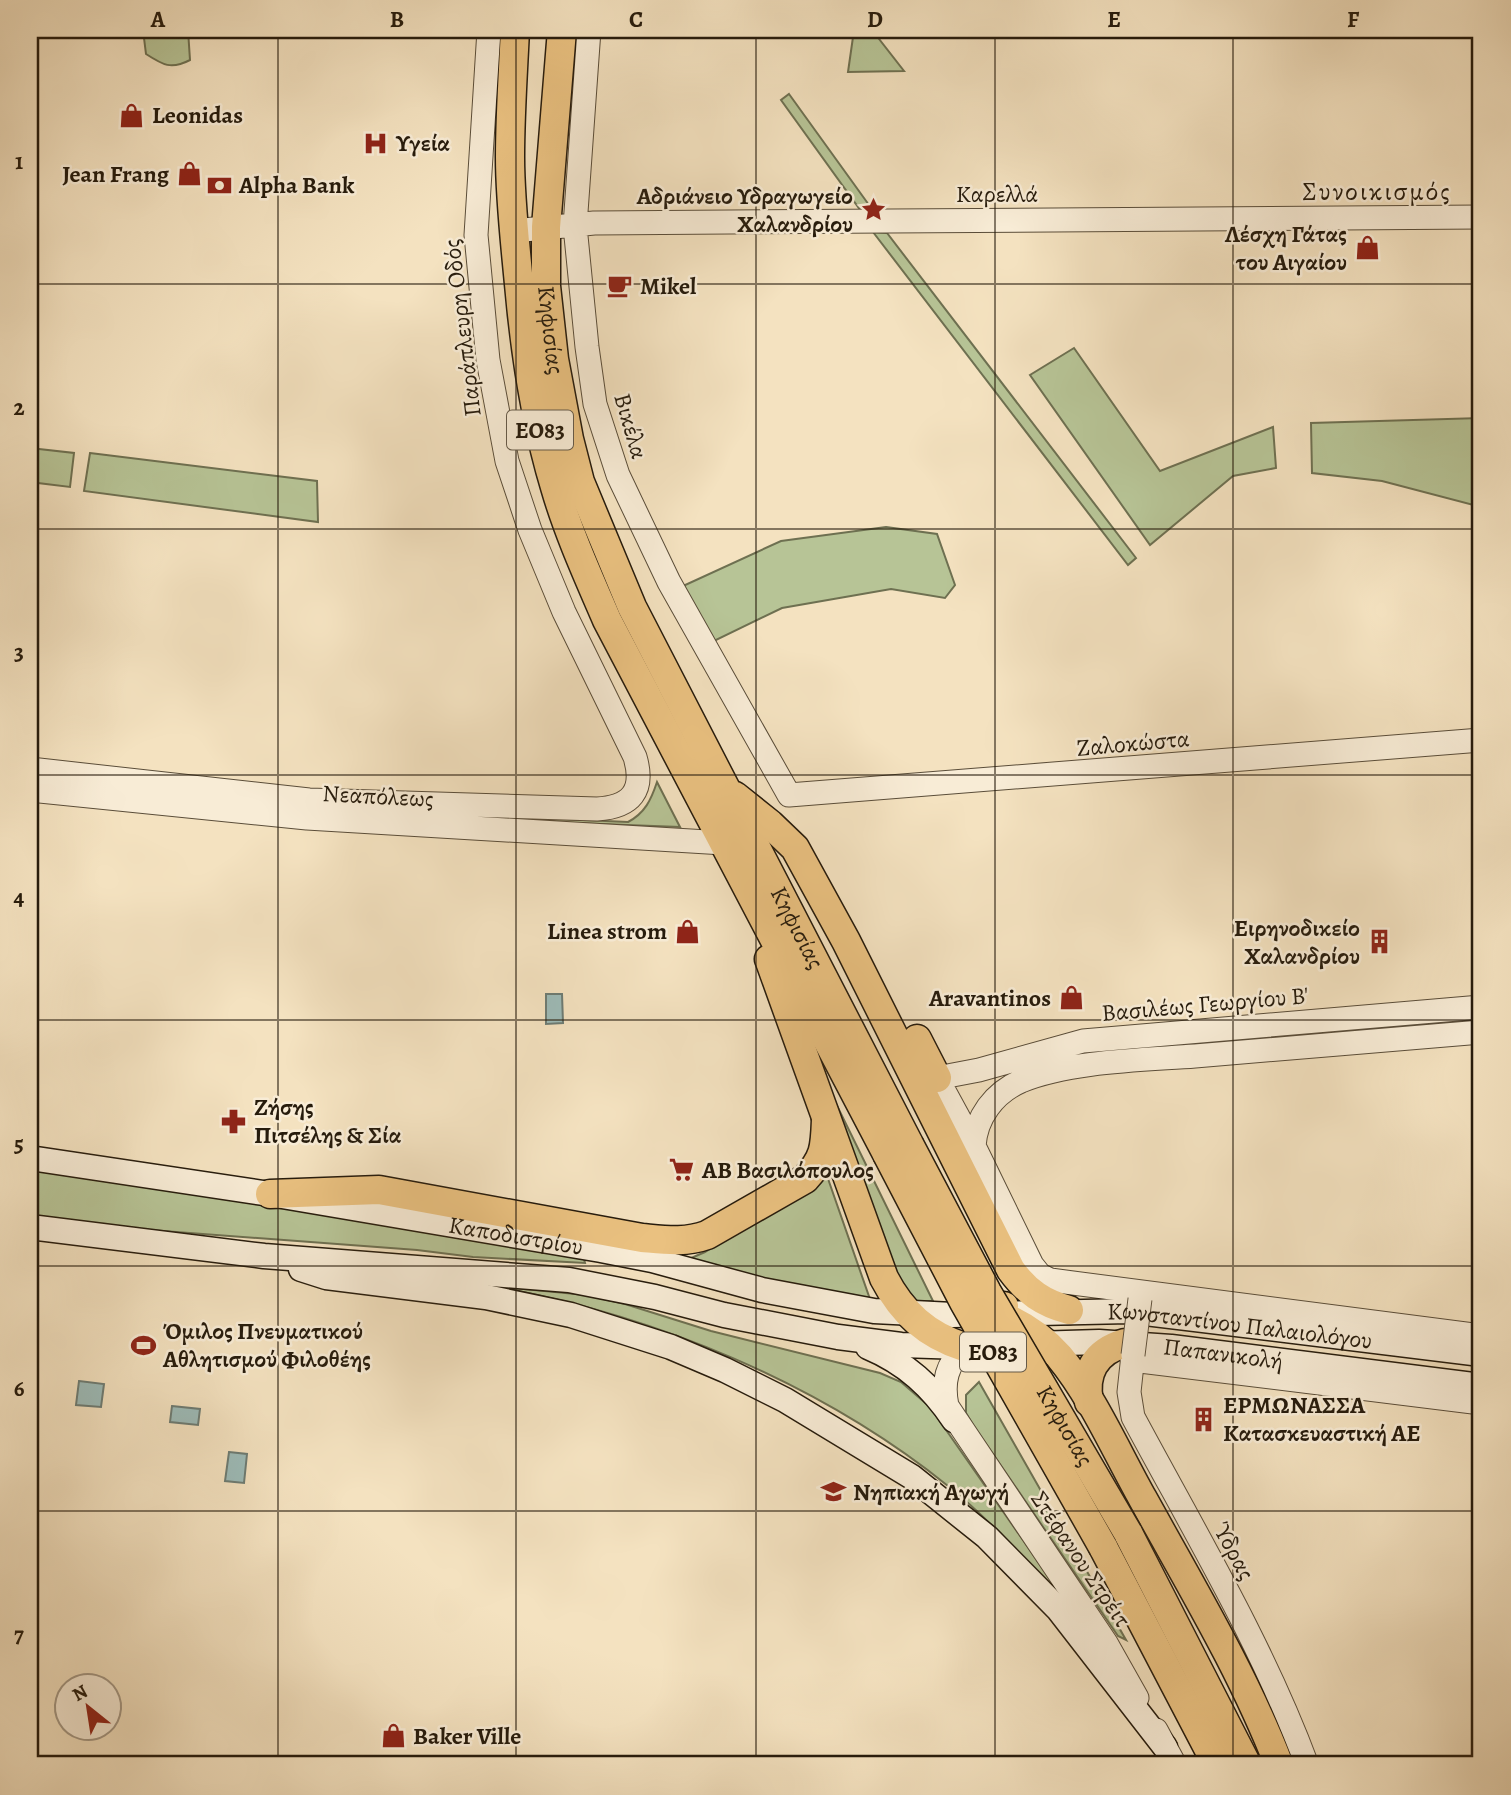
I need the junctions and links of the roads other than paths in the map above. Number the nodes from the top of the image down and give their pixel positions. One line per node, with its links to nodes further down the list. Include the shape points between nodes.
1 (489, 30): 14 (street, Παράπλευρη Οδός, via 476,235 488,360 507,461 530,530 564,612 635,757 638,786)
2 (515, 30): 8 (main road, Κηφισίας / ΕΟ83, via 510,157)
3 (562, 30): 7 (main road, Κηφισίας / ΕΟ83)
4 (589, 30): 6 (street, Βικέλα)
5 (1481, 217): 6 (street, Καρελλά)
6 (575, 226): 7 (street, Καρελλά); 13 (street, Βικέλα, via 596,404 618,475 669,582)
7 (546, 227): 8 (street, Καρελλά); 12 (main road, Κηφισίας / ΕΟ83, via 549,324 580,482 632,607)
8 (514, 231): 15 (main road, Κηφισίας / ΕΟ83, via 527,353 555,488 607,620)
9 (1481, 740): 13 (street, Ζαλοκώστα)
10 (30, 769): 14 (street, Νεαπόλεως, via 309,800 597,809 614,808)
11 (30, 790): 15 (street, Νεαπόλεως)
12 (727, 790): 16 (main road, via 795,848); 22 (main road, Κηφισίας / ΕΟ83)
13 (789, 795)
14 (628, 800)
15 (730, 855): 20 (main road); 22 (main road, Κηφισίας / ΕΟ83)
16 (846, 941): 19 (main road, via 897,1003); 27 (main road)
17 (1481, 1007): 19 (street, Βασιλέως Γεωργίου Β', via 1083,1041)
18 (1481, 1032): 21 (street, Βασιλέως Γεωργίου Β', via 1050,1072 1019,1082 999,1095 979,1120)
19 (937, 1078): 21 (street)
20 (826, 1119): 24 (main road, via 825,1150 805,1180 697,1239 642,1238 379,1190); 30 (main road, via 884,1278)
21 (974, 1146): 28 (street, Κωνσταντίνου Παλαιολόγου, via 1040,1275)
22 (898, 1149): 43 (main road, Κηφισίας / ΕΟ83, bridge, via 964,1302 1103,1547); 44 (main road, Κηφισίας / ΕΟ83, bridge, via 1128,1533)
23 (30, 1158): 24 (main road, Καποδιστρίου)
24 (270, 1194): 30 (main road, Καποδιστρίου, via 601,1250 762,1290 841,1306)
25 (30, 1227): 26 (main road, Καποδιστρίου)
26 (264, 1256): 33 (main road, Καποδιστρίου, via 569,1280); 42 (main road, via 326,1278 486,1297 571,1315 671,1347 785,1400 912,1476 987,1537 1058,1609)
27 (1011, 1270): 29 (main road, via 1035,1297); 31 (main road, via 1010,1294)
28 (1140, 1296): 32 (street, Κωνσταντίνου Παλαιολόγου); 36 (street, Ύδρας, bridge)
29 (1069, 1310): 31 (main road, Κωνσταντίνου Παλαιολόγου); 37 (main road, Κωνσταντίνου Παλαιολόγου, via 1176,1315)
30 (908, 1313): 31 (main road, Καποδιστρίου); 35 (main road, via 924,1329)
31 (998, 1314): 34 (main road); 35 (main road)
32 (1481, 1336)
33 (838, 1337): 35 (main road, Καποδιστρίου); 41 (main road, via 905,1366 941,1400)
34 (1047, 1344): 35 (main road, Παπανικολή); 36 (main road, Παπανικολή); 39 (main road)
35 (964, 1347): 41 (street, Στέφανου Στρέιτ, via 946,1374 944,1390)
36 (1130, 1352): 38 (main road, Παπανικολή); 39 (main road, via 1112,1346 1101,1353 1088,1376); 40 (street, Παπανικολή); 46 (street, Ύδρας, via 1133,1417 1238,1613)
37 (1481, 1354)
38 (1481, 1386)
39 (1089, 1402): 45 (main road, via 1193,1588)
40 (1481, 1403)
41 (954, 1420): 42 (street, Στέφανου Στρέιτ, via 1106,1643)
42 (1170, 1756)
43 (1217, 1765)
44 (1247, 1765)
45 (1279, 1765)
46 (1307, 1765)

